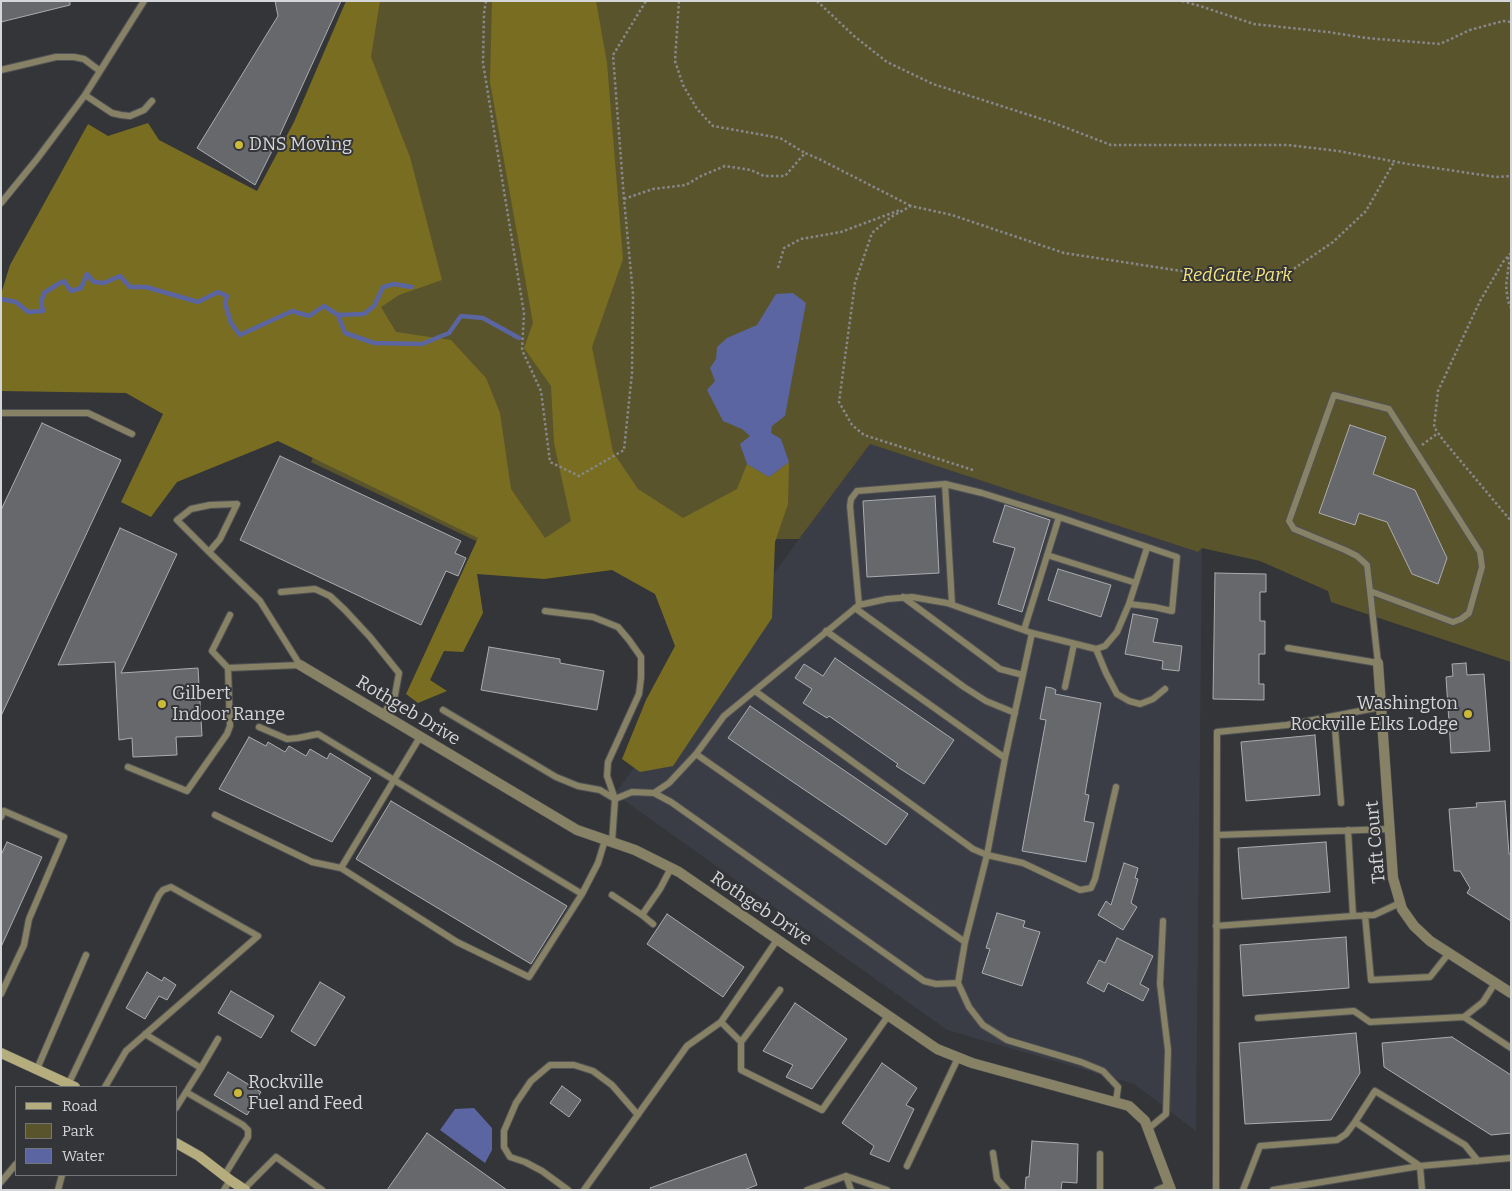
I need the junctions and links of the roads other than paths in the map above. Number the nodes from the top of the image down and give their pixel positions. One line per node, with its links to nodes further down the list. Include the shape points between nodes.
1 (144, 1): 3 (lane)
2 (1, 70): 3 (lane, via 56,57 74,57 84,59)
3 (100, 71): 4 (lane)
4 (85, 95): 5 (lane, via 122,116 144,110); 6 (lane)
5 (152, 101)
6 (1, 203)
7 (1, 413): 8 (lane, via 88,413)
8 (132, 434)
9 (945, 484): 10 (lane); 18 (lane); 20 (lane, via 857,491 854,495 850,506)
10 (1059, 517): 11 (lane); 13 (lane)
11 (1147, 548): 14 (lane); 19 (lane, via 1177,557 1172,611)
12 (209, 552): 12 (lane, via 177,520 191,509 237,504 220,539); 30 (lane, via 260,601)
13 (1047, 555): 14 (lane); 23 (lane)
14 (1136, 583): 19 (lane)
15 (1370, 590): 15 (lane, via 1367,565 1357,556 1294,529 1289,521 1334,396 1389,409 1480,552 1482,567 1469,613 1453,622); 29 (lane)
16 (281, 592): 39 (lane, via 315,590 330,596 370,638 399,673 395,695)
17 (903, 597): 18 (lane); 20 (lane); 32 (lane, via 1000,669)
18 (952, 604): 23 (lane)
19 (1129, 604): 28 (lane, via 1118,632 1106,646)
20 (857, 606): 24 (lane); 38 (lane, via 986,701)
21 (546, 611): 49 (lane, via 594,617 618,627 641,657 639,694 608,762 607,776)
22 (230, 615): 31 (lane, via 212,651)
23 (1024, 630): 25 (lane)
24 (826, 631): 35 (lane); 44 (lane)
25 (1032, 633): 26 (lane); 32 (lane)
26 (1074, 644): 28 (lane); 33 (lane)
27 (1288, 648): 29 (lane)
28 (1096, 649): 34 (lane, via 1117,694 1129,701 1140,704)
29 (1378, 664): 36 (street, Taft Court)
30 (300, 665): 31 (lane); 39 (street, Rothgeb Drive)
31 (228, 668): 45 (lane, via 230,726 187,791)
32 (1023, 675): 38 (lane)
33 (1065, 687)
34 (1165, 689)
35 (754, 691): 43 (lane, via 724,716); 57 (lane, via 973,849)
36 (1381, 707): 40 (lane); 53 (street, Taft Court)
37 (443, 710): 49 (lane, via 556,778 600,790)
38 (1015, 713): 44 (lane)
39 (383, 714): 42 (street, Rothgeb Drive)
40 (1334, 716): 50 (lane); 55 (lane, via 1217,732)
41 (259, 727): 46 (lane, via 287,739 318,734)
42 (420, 737): 46 (lane); 56 (street, Rothgeb Drive, via 577,830)
43 (696, 754): 48 (lane, via 669,783); 70 (lane)
44 (1005, 758): 57 (lane)
45 (128, 767)
46 (394, 780): 58 (lane); 60 (lane)
47 (1116, 788): 57 (lane, via 1096,880 1091,888 1080,890 1023,863)
48 (654, 793): 49 (lane, via 632,792); 73 (lane, via 924,981)
49 (615, 799): 56 (lane)
50 (1341, 803)
51 (215, 815): 58 (lane, via 312,862)
52 (1, 817): 77 (lane, via 4,811 64,837 29,919 24,945)
53 (1390, 829): 54 (lane); 62 (street, Taft Court, via 1393,878)
54 (1348, 830): 55 (lane); 65 (lane)
55 (1217, 835): 68 (lane)
56 (608, 841): 59 (street, Rothgeb Drive); 60 (lane)
57 (987, 855): 70 (lane)
58 (341, 868): 60 (lane, via 457,942 529,977)
59 (671, 868): 63 (lane); 69 (street, Rothgeb Drive)
60 (582, 894)
61 (612, 895): 63 (lane)
62 (1400, 903): 64 (lane, via 1374,915); 71 (street, Taft Court, via 1414,926)
63 (642, 915): 67 (lane)
64 (1365, 915): 65 (lane); 71 (lane, via 1371,980 1430,977)
65 (1353, 916): 68 (lane)
66 (1163, 921): 97 (lane, via 1160,984 1168,1050 1166,1114)
67 (654, 924)
68 (1216, 926): 123 (lane)
69 (777, 940): 78 (street, Rothgeb Drive); 81 (lane)
70 (965, 942): 73 (lane)
71 (1449, 953): 74 (street, Taft Court)
72 (86, 955): 89 (lane)
73 (958, 983): 93 (lane, via 969,1007 983,1025 1007,1040 1103,1071 1118,1087)
74 (1495, 983): 76 (street, Taft Court); 79 (lane, via 1483,1002)
75 (780, 990): 84 (lane)
76 (1511, 993)
77 (1, 994)
78 (888, 1016): 84 (lane, via 822,1110 741,1070); 87 (street, Rothgeb Drive, via 937,1049)
79 (1464, 1017): 80 (lane, via 1370,1022 1354,1010); 85 (lane)
80 (1258, 1018)
81 (721, 1022): 84 (lane); 95 (lane, via 687,1046)
82 (145, 1034): 88 (lane); 90 (lane, via 258,936 171,887 163,890); 91 (lane, via 126,1051)
83 (218, 1039): 88 (lane)
84 (742, 1042)
85 (1511, 1048)
86 (1, 1053): 89 (street)
87 (958, 1058): 93 (street, Rothgeb Drive); 104 (lane)
88 (201, 1068): 92 (lane)
89 (37, 1069): 90 (street)
90 (70, 1086)
91 (106, 1086)
92 (186, 1092): 94 (lane); 108 (lane, via 248,1130 248,1137)
93 (1116, 1102): 97 (street, Rothgeb Drive, via 1130,1106 1145,1121)
94 (178, 1105)
95 (638, 1115): 115 (lane, via 612,1085 593,1071 574,1065 550,1065 531,1081 516,1103 504,1131 504,1147 510,1157 542,1171); 116 (lane)
96 (1356, 1122): 102 (lane, via 1375,1091 1465,1145); 105 (lane); 124 (lane, via 1337,1140 1260,1146)
97 (1148, 1129): 110 (street, Rothgeb Drive)
98 (178, 1144): 108 (street)
99 (993, 1152): 120 (lane, via 998,1179)
100 (1100, 1154): 121 (lane)
101 (1511, 1158): 102 (lane)
102 (1478, 1161): 105 (lane)
103 (15, 1165): 109 (lane)
104 (907, 1166)
105 (1420, 1166): 125 (lane); 126 (lane)
106 (62, 1176): 111 (lane)
107 (846, 1176): 117 (lane); 118 (lane); 119 (lane)
108 (227, 1178): 112 (lane); 113 (street)
109 (1, 1182)
110 (1170, 1188): 122 (lane)
111 (58, 1190)
112 (224, 1190)
113 (244, 1190): 114 (lane, via 276,1157)
114 (322, 1190)
115 (568, 1190)
116 (584, 1190)
117 (807, 1190)
118 (851, 1190)
119 (887, 1190)
120 (1007, 1190)
121 (1100, 1190)
122 (1158, 1190)
123 (1216, 1190)
124 (1243, 1190)
125 (1274, 1190)
126 (1422, 1190)

